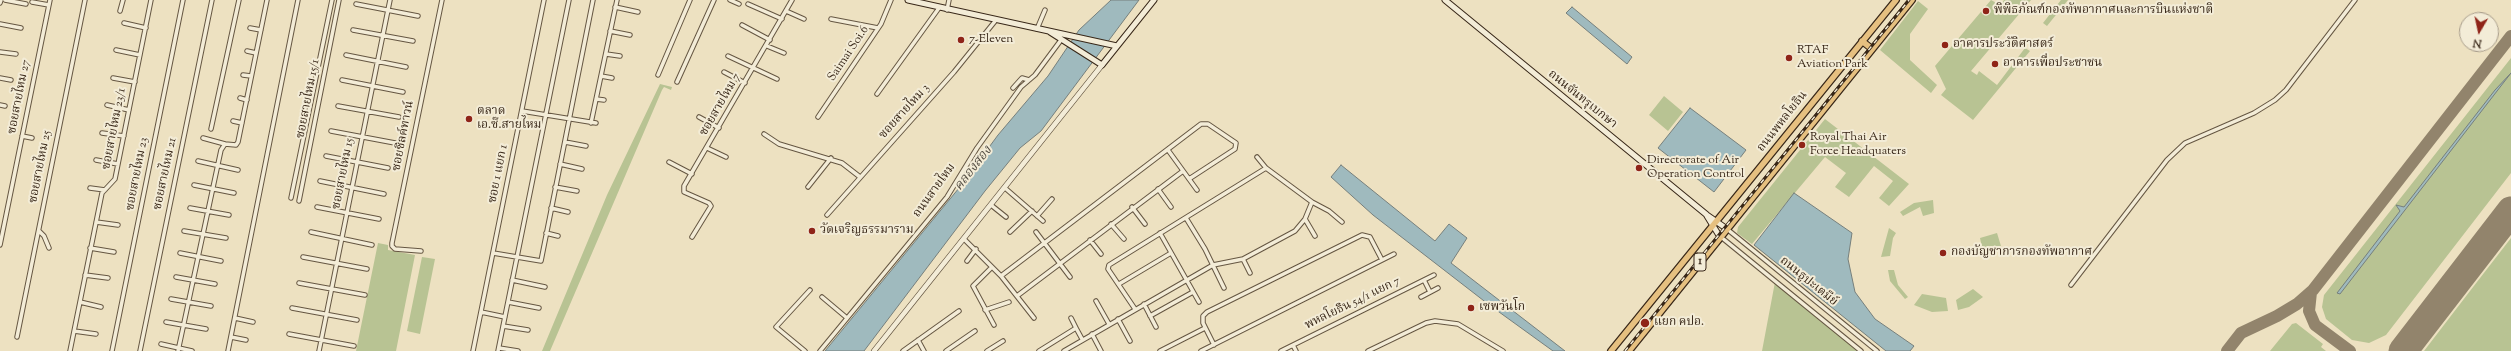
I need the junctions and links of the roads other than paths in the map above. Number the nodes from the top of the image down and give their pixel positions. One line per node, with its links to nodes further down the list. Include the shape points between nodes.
1 (1, 0): 33 (street)
2 (5, 0): 35 (street)
3 (50, 0): 39 (street, ซอยสายไหม 27)
4 (85, 0): 212 (street, ซอยสายไหม 25)
5 (123, 0): 45 (street)
6 (151, 0): 57 (street, ซอยสายไหม 23/1)
7 (183, 0): 337 (street, ซอยสายไหม 23)
8 (212, 0): 338 (street, ซอยสายไหม 21)
9 (239, 0): 133 (street)
10 (267, 0): 61 (street)
11 (298, 0): 299 (street)
12 (332, 0): 64 (street, ซอยสายไหม 15/1)
13 (339, 0): 66 (street, ซอยสายไหม 15/1)
14 (390, 0): 42 (street, ซอยสายไหม 15)
15 (442, 0): 235 (street, ซอยซิลค์ทาวน์, via 392,243 395,249)
16 (544, 0): 122 (street, ซอย 1 แยก 1)
17 (569, 0): 123 (street)
18 (593, 0): 127 (street)
19 (617, 0): 40 (street)
20 (690, 0): 95 (street)
21 (714, 0): 106 (street)
22 (730, 0): 37 (street)
23 (792, 0): 46 (street, ซอยสายไหม 7)
24 (892, 0): 59 (street, Saimai Soi.6)
25 (908, 0): 34 (main road)
26 (949, 0): 43 (street)
27 (1154, 0): 74 (main road)
28 (1445, 0): 197 (main road, ถนนจันทรุเบกษา)
29 (1896, 0): 72 (main road, ถนนพหลโยธิน)
30 (1912, 0): 75 (main road, ถนนพหลโยธิน)
31 (2355, 0): 268 (street, via 2286,90 2275,100 2254,113 2185,143 2167,160)
32 (32, 2): 39 (street)
33 (0, 3)
34 (931, 3): 41 (main road)
35 (26, 4)
36 (356, 4): 42 (street)
37 (739, 4)
38 (748, 4): 49 (street)
39 (49, 5): 137 (street, ซอยสายไหม 27)
40 (615, 7): 47 (street); 63 (street)
41 (939, 8): 43 (main road); 111 (street)
42 (388, 10): 48 (street); 67 (street, ซอยสายไหม 15)
43 (947, 10): 52 (main road)
44 (1045, 10): 60 (street)
45 (120, 11)
46 (786, 11): 49 (street, ซอยสายไหม 7); 50 (street)
47 (638, 12)
48 (418, 16)
49 (782, 19): 69 (street, ซอยสายไหม 7)
50 (804, 19)
51 (831, 19): 59 (street)
52 (996, 20): 60 (main road); 165 (street, ซอยสายไหม 3, via 954,72)
53 (124, 23): 57 (street)
54 (0, 24): 56 (street)
55 (742, 25): 69 (street)
56 (21, 28)
57 (146, 28): 83 (street, ซอยสายไหม 23/1)
58 (250, 28): 61 (street)
59 (878, 28): 126 (street, Saimai Soi.6)
60 (1037, 29): 65 (main road)
61 (261, 30): 79 (street)
62 (354, 30): 67 (street)
63 (610, 31): 68 (street); 81 (street)
64 (325, 32): 66 (street); 88 (street, ซอยสายไหม 15/1)
65 (1049, 32): 71 (main road); 74 (main road)
66 (332, 34): 89 (street, ซอยสายไหม 15/1)
67 (382, 35): 70 (street); 87 (street, ซอยสายไหม 15)
68 (630, 35)
69 (770, 40): 73 (street, ซอยสายไหม 7)
70 (414, 41)
71 (1063, 41): 90 (main road); 104 (street, ถนนสายไหม)
72 (1862, 41): 75 (main road); 204 (main road, ถนนพหลโยธิน)
73 (767, 46): 82 (street); 92 (street, ซอยสายไหม 7)
74 (1117, 46): 90 (main road)
75 (1872, 49): 211 (main road, ถนนพหลโยธิน)
76 (116, 50): 83 (street)
77 (247, 51): 79 (street)
78 (0, 52): 80 (street)
79 (256, 53): 96 (street)
80 (16, 54)
81 (606, 54): 85 (street); 97 (street)
82 (784, 54)
83 (140, 55): 105 (street, ซอยสายไหม 23/1)
84 (346, 55): 87 (street)
85 (620, 56)
86 (728, 56): 92 (street)
87 (377, 61): 91 (street); 108 (street, ซอยสายไหม 15)
88 (319, 62): 89 (street); 129 (street, ซอยสายไหม 15/1)
89 (326, 63): 130 (street, ซอยสายไหม 15/1)
90 (1102, 65): 174 (street)
91 (406, 67)
92 (754, 68): 101 (street); 107 (street, ซอยสายไหม 7)
93 (724, 72): 107 (street)
94 (243, 75): 96 (street)
95 (658, 75)
96 (251, 76): 114 (street)
97 (601, 76): 100 (street); 113 (street)
98 (0, 78): 102 (street)
99 (113, 78): 105 (street)
100 (612, 78)
101 (777, 79)
102 (11, 80)
103 (342, 80): 108 (street)
104 (1029, 80): 109 (street, via 1022,78); 300 (street, ถนนสายไหม, via 1021,87 977,148 947,197)
105 (135, 82): 120 (street, ซอยสายไหม 23/1)
106 (677, 82)
107 (745, 83): 132 (street, ซอยสายไหม 7)
108 (372, 86): 110 (street); 121 (street, ซอยสายไหม 15)
109 (1013, 88)
110 (403, 92)
111 (877, 94)
112 (240, 98): 114 (street)
113 (596, 99): 115 (street); 127 (street, via 594,123)
114 (247, 100): 131 (street)
115 (604, 100)
116 (0, 105): 118 (street)
117 (107, 105): 120 (street)
118 (5, 106)
119 (338, 106): 121 (street)
120 (129, 110): 138 (street, ซอยสายไหม 23/1)
121 (367, 111): 124 (street); 139 (street, ซอยสายไหม 15)
122 (522, 111): 123 (street); 238 (street, ซอย 1 แยก 1)
123 (545, 115): 127 (street); 244 (street)
124 (399, 117)
125 (699, 117): 132 (street)
126 (818, 117)
127 (569, 118): 143 (street)
128 (233, 121): 131 (street)
129 (307, 121): 130 (street); 181 (street, ซอยสายไหม 15/1)
130 (314, 122): 183 (street, ซอยสายไหม 15/1)
131 (242, 123): 144 (street, via 236,145)
132 (719, 128): 146 (street, ซอยสายไหม 7)
133 (211, 129)
134 (332, 131): 139 (street)
135 (102, 133): 138 (street)
136 (764, 134): 151 (street, via 779,144)
137 (22, 136): 140 (street); 230 (street, ซอยสายไหม 27)
138 (124, 136): 156 (street, ซอยสายไหม 23/1)
139 (362, 136): 142 (street); 154 (street, ซอยสายไหม 15)
140 (32, 138)
141 (203, 138): 144 (street)
142 (395, 142)
143 (565, 142): 145 (street); 157 (street)
144 (225, 144): 158 (street)
145 (586, 146)
146 (707, 148): 149 (street); 164 (street, ซอยสายไหม 7)
147 (1168, 150): 163 (street); 166 (street, via 1204,123 1236,143 1236,149); 229 (street)
148 (326, 156): 154 (street)
149 (726, 156)
150 (1257, 157): 160 (street)
151 (831, 158): 165 (street, via 842,163); 170 (street)
152 (96, 160): 156 (street)
153 (198, 161): 158 (street)
154 (357, 162): 159 (street); 173 (street, ซอยสายไหม 15)
155 (669, 162): 164 (street)
156 (118, 164): 176 (street, ซอยสายไหม 23/1, via 115,179)
157 (560, 164): 161 (street); 169 (street)
158 (218, 165): 162 (street); 172 (street)
159 (388, 168)
160 (1266, 168): 184 (street); 200 (street)
161 (582, 169)
162 (238, 170)
163 (1183, 171): 166 (street); 175 (street)
164 (692, 174): 222 (street, ซอยสายไหม 7, via 684,186 684,192 711,206)
165 (860, 178): 196 (street, ซอยสายไหม 3)
166 (1189, 179): 177 (street)
167 (320, 181): 173 (street)
168 (194, 184): 172 (street)
169 (555, 187): 178 (street); 190 (street)
170 (808, 187)
171 (90, 188): 176 (street)
172 (213, 188): 179 (street); 191 (street)
173 (352, 188): 180 (street); 194 (street, ซอยสายไหม 15)
174 (1005, 188): 185 (street); 192 (street)
175 (1158, 189): 186 (street); 187 (street)
176 (105, 190): 205 (street, ซอยสายไหม 23/1, via 102,193)
177 (1196, 190)
178 (577, 191)
179 (234, 193)
180 (384, 194)
181 (291, 198)
182 (1052, 200): 198 (street)
183 (298, 201)
184 (1312, 202): 202 (street); 206 (street)
185 (991, 205): 199 (street); 226 (street)
186 (1132, 207): 207 (street); 208 (street)
187 (1171, 207)
188 (190, 208): 191 (street)
189 (317, 208): 194 (street)
190 (551, 208): 193 (street); 215 (street)
191 (208, 211): 195 (street); 219 (street)
192 (1032, 211): 198 (street); 216 (street)
193 (568, 212)
194 (347, 213): 201 (street); 225 (street, ซอยสายไหม 15)
195 (229, 215)
196 (827, 215)
197 (1707, 215): 204 (main road, ถนนจันทรุเบกษา); 210 (main road, ถนนจันทรุเบกษา)
198 (1037, 216): 203 (street)
199 (1006, 217)
200 (1186, 218): 218 (street); 251 (street)
201 (379, 219)
202 (1305, 219): 221 (street); 245 (street, via 1295,231)
203 (1043, 221)
204 (1717, 221): 210 (main road, ถนนพหลโยธิน); 211 (main road, ถนนจันทรุเบกษา)
205 (96, 222): 209 (street); 233 (street, ซอยสายไหม 23/1)
206 (1342, 222)
207 (1111, 224): 227 (street); 228 (street)
208 (1145, 224)
209 (118, 225)
210 (1713, 227): 223 (main road, ถนนจันทรุเบกษา); 359 (main road, ถนนพหลโยธิน / 1)
211 (1727, 229): 223 (main road, ถนนพหลโยธิน); 362 (street, ถนนธูปะเตมีย์)
212 (39, 231): 232 (street); 321 (street, ซอยสายไหม 25)
213 (184, 231): 219 (street)
214 (310, 232): 225 (street)
215 (546, 232): 220 (street); 244 (street, via 541,261)
216 (1010, 232)
217 (1036, 232): 229 (street)
218 (1160, 233): 239 (street); 267 (street, via 1109,265 1108,269)
219 (203, 235): 224 (street); 242 (street)
220 (558, 236)
221 (1315, 236)
222 (692, 237)
223 (1720, 237): 360 (main road, ถนนพหลโยธิน / 1); 361 (street, ถนนธูปะเตมีย์)
224 (226, 238)
225 (342, 239): 231 (street); 250 (street, ซอยสายไหม 15)
226 (964, 239): 234 (street); 346 (street)
227 (1124, 239)
228 (1090, 240): 240 (street); 249 (street)
229 (1044, 242): 249 (street); 257 (street)
230 (0, 245)
231 (372, 245)
232 (49, 248)
233 (90, 248): 236 (street); 255 (street, ซอยสายไหม 23/1)
234 (976, 250): 248 (street); 252 (street)
235 (421, 251)
236 (114, 252)
237 (180, 253): 242 (street)
238 (493, 253): 244 (street); 295 (street, ซอย 1 แยก 1)
239 (1171, 253): 263 (street); 267 (street)
240 (1101, 254)
241 (1394, 254): 246 (street)
242 (198, 256): 247 (street); 261 (street)
243 (303, 257): 250 (street)
244 (517, 257): 262 (street)
245 (1243, 259): 251 (street); 254 (street)
246 (1382, 260): 313 (street, via 1370,237 1362,235 1207,312 1203,316); 330 (street)
247 (221, 261)
248 (967, 261)
249 (1060, 263): 259 (street); 277 (street)
250 (336, 264): 253 (street); 272 (street, ซอยสายไหม 15)
251 (1213, 265): 263 (street); 270 (street)
252 (992, 267): 257 (street); 293 (street, via 973,286)
253 (367, 269)
254 (1250, 273)
255 (85, 275): 260 (street); 282 (street, ซอยสายไหม 23/1)
256 (1434, 275): 264 (street, พหลโยธิน 54/1 แยก 7)
257 (1001, 276): 277 (street)
258 (176, 277): 261 (street)
259 (1070, 277)
260 (108, 278)
261 (193, 280): 266 (street); 283 (street)
262 (512, 280): 269 (street); 284 (street)
263 (1187, 280): 274 (street); 287 (street)
264 (1424, 280): 275 (street); 331 (street, พหลโยธิน 54/1 แยก 7)
265 (299, 282): 272 (street)
266 (215, 284)
267 (1120, 284): 292 (street)
268 (2071, 285)
269 (545, 287)
270 (1224, 288)
271 (1438, 288): 275 (street)
272 (332, 289): 276 (street); 296 (street, ซอยสายไหม 15)
273 (810, 290): 344 (street, via 776,327)
274 (1193, 292): 286 (street); 298 (street)
275 (1430, 292): 279 (street)
276 (364, 295)
277 (1017, 296): 301 (street)
278 (822, 297): 300 (street)
279 (1421, 297)
280 (170, 299): 283 (street)
281 (1096, 301): 307 (street)
282 (80, 302): 288 (street); 316 (street, ซอยสายไหม 23/1)
283 (188, 302): 289 (street); 308 (street)
284 (508, 302): 291 (street); 297 (street)
285 (1009, 302): 293 (street)
286 (1199, 302)
287 (1144, 304): 292 (street); 298 (street)
288 (101, 306)
289 (211, 306)
290 (292, 308): 296 (street)
291 (539, 308)
292 (1135, 309): 303 (street)
293 (985, 310): 310 (street)
294 (959, 311): 326 (street)
295 (481, 312): 297 (street); 342 (street, ซอย 1 แยก 1)
296 (326, 314): 304 (street); 323 (street, ซอยสายไหม 15)
297 (505, 316): 309 (street)
298 (1150, 316): 311 (street)
299 (235, 318): 306 (street); 322 (street)
300 (847, 318): 345 (street, ถนนสายไหม)
301 (1034, 318)
302 (1071, 318): 312 (street)
303 (1118, 319): 307 (street); 328 (street)
304 (357, 320)
305 (166, 322): 308 (street)
306 (253, 322)
307 (1109, 324): 320 (street)
308 (184, 325): 314 (street); 333 (street)
309 (503, 326): 315 (street); 334 (street)
310 (994, 326)
311 (1156, 326)
312 (1076, 328): 324 (street); 351 (street)
313 (1205, 328): 330 (street); 353 (street)
314 (206, 329)
315 (528, 330)
316 (74, 331): 318 (street); 336 (street, ซอยสายไหม 23/1)
317 (975, 331): 349 (street)
318 (96, 334)
319 (290, 334): 323 (street)
320 (1092, 334): 324 (street); 352 (street)
321 (17, 337)
322 (231, 337): 325 (street); 340 (street)
323 (321, 339): 332 (street); 341 (street, ซอยสายไหม 15)
324 (1082, 339): 335 (street)
325 (246, 340)
326 (918, 340): 347 (street); 348 (street)
327 (1003, 341): 350 (street)
328 (1130, 341)
329 (161, 344): 333 (street)
330 (1214, 345): 354 (street)
331 (1293, 345): 355 (street, พหลโยธิน 54/1 แยก 7); 356 (street)
332 (354, 346)
333 (179, 349): 339 (street)
334 (498, 350): 343 (street)
335 (1065, 350)
336 (70, 351)
337 (112, 351)
338 (140, 351)
339 (192, 351)
340 (228, 351)
341 (319, 351)
342 (474, 351)
343 (518, 351)
344 (805, 351)
345 (820, 351)
346 (874, 351)
347 (903, 351)
348 (924, 351)
349 (946, 351)
350 (987, 351)
351 (1039, 351)
352 (1101, 351)
353 (1160, 351)
354 (1202, 351)
355 (1281, 351)
356 (1296, 351)
357 (1368, 351): 358 (street, via 1426,323 1440,321 1458,324)
358 (1503, 351)
359 (1611, 351)
360 (1629, 351)
361 (1861, 351)
362 (1877, 351)

